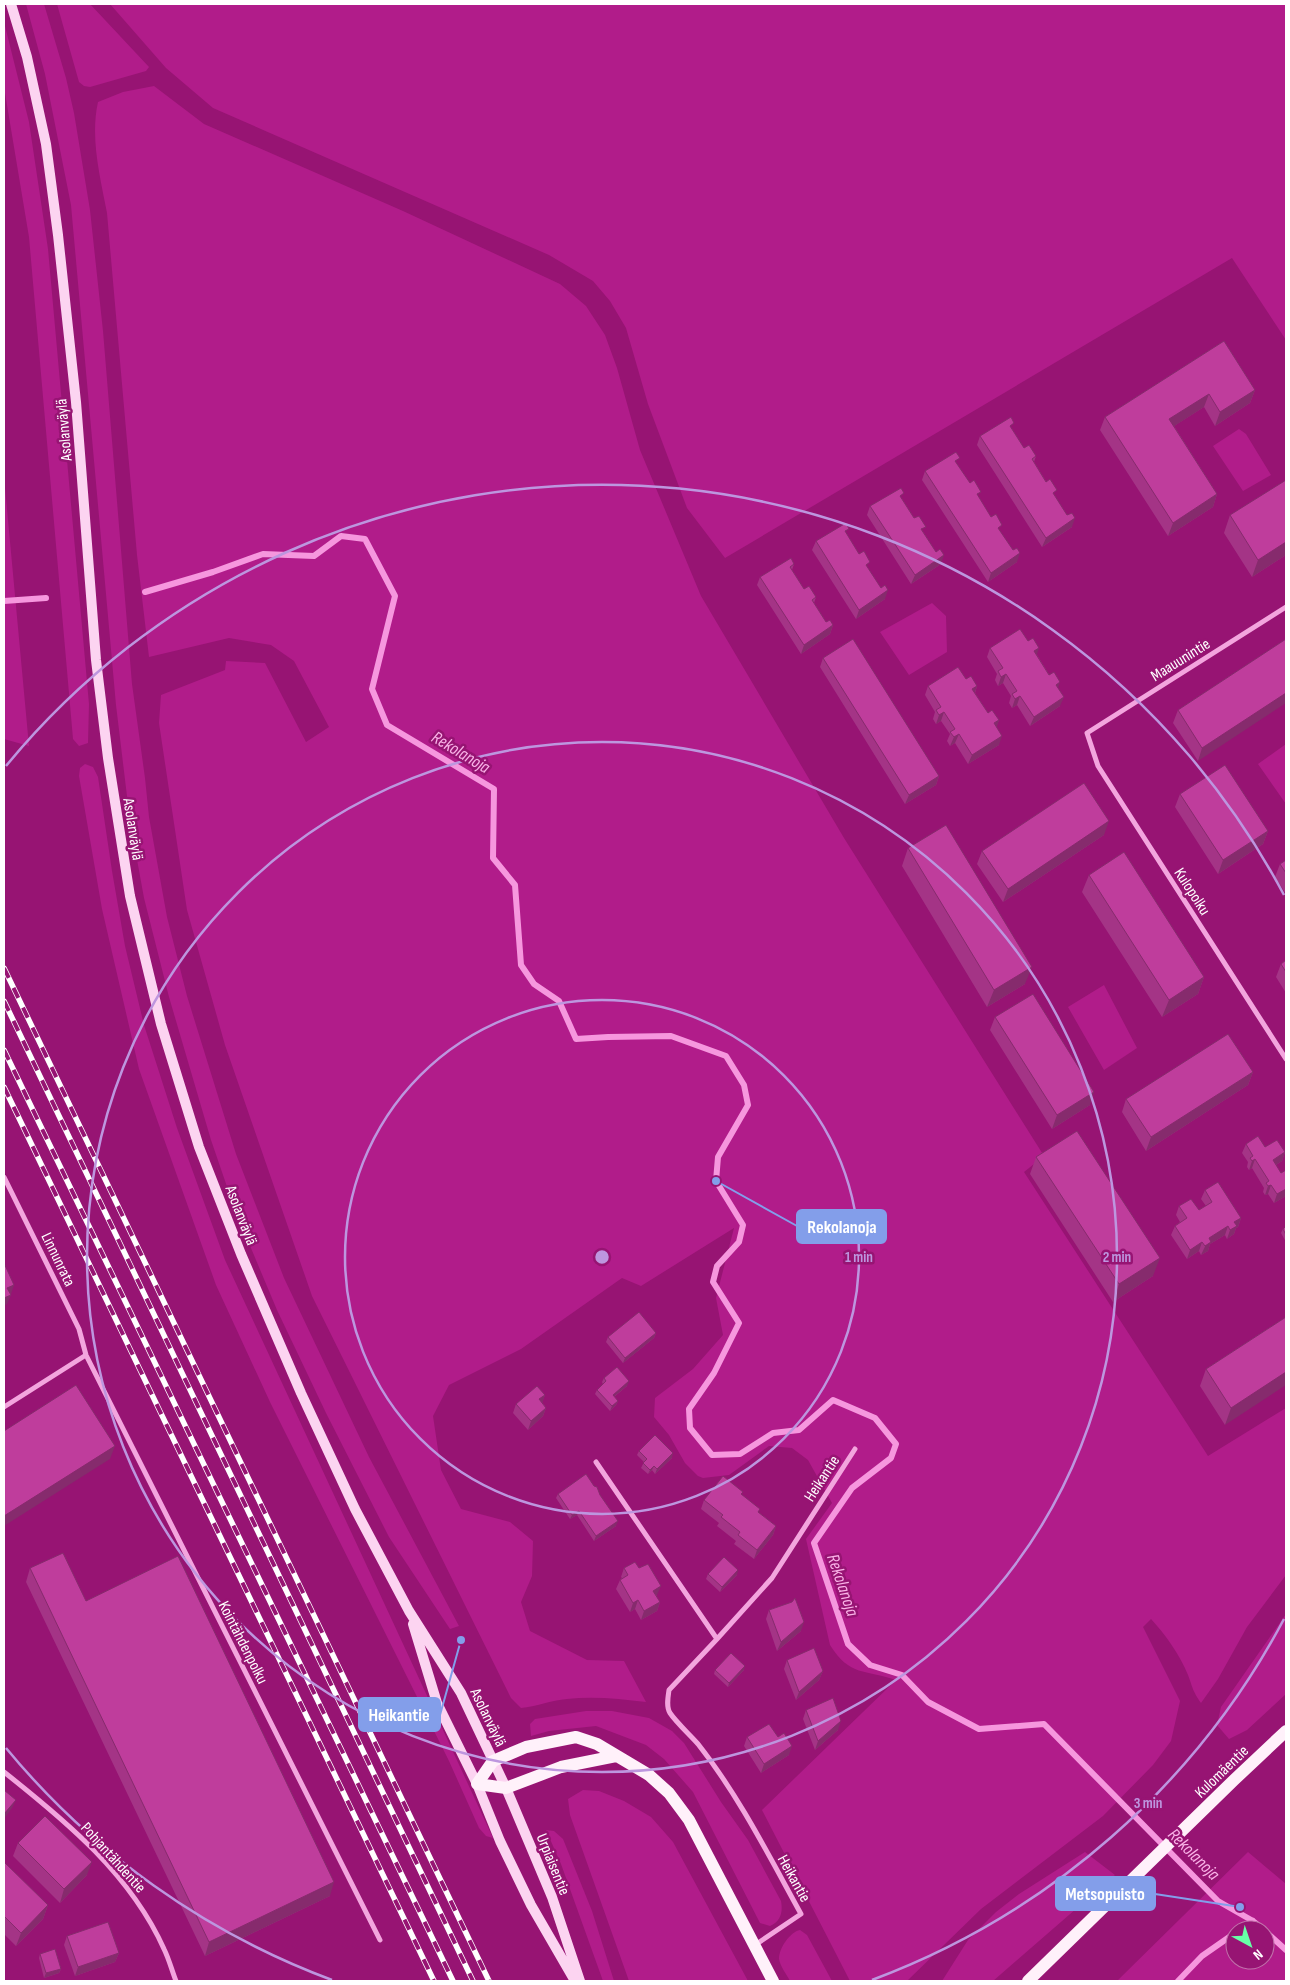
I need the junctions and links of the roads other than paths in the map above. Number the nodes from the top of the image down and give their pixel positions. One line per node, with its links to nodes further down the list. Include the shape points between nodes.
1 (11, 4): 10 (main road, Asolanväylä, via 27,57 46,144 76,402 97,670 125,868 139,932 162,1024 200,1147 240,1254 355,1509)
2 (1286, 607): 3 (street, Maauunintie)
3 (1087, 734): 4 (street, Kulopolku, via 1098,766)
4 (1286, 1058)
5 (4, 1176): 6 (street, Linnunrata, via 79,1329)
6 (86, 1355): 7 (street); 18 (street, Kointähdenpolku)
7 (4, 1407)
8 (855, 1449): 11 (street, Heikantie, via 772,1578)
9 (596, 1462): 11 (street)
10 (409, 1611): 14 (main road, Asolanväylä, via 461,1693); 16 (main road, Asolanväylä, via 438,1703)
11 (717, 1639): 19 (street, Heikantie, via 669,1690 667,1701 669,1712 713,1764 745,1812 800,1914)
12 (1286, 1731): 24 (main road, Kulomäentie)
13 (616, 1756): 14 (main road, via 597,1744 576,1737 534,1744); 17 (main road, via 561,1767); 19 (main road, via 649,1775 669,1793 689,1820)
14 (493, 1761): 16 (main road); 17 (main road, Urpiaisentie)
15 (4, 1772): 20 (street, Pohjantähdentie, via 54,1811 101,1857 140,1905 164,1949)
16 (477, 1784): 17 (main road); 21 (main road, via 531,1905)
17 (506, 1788): 22 (main road, Urpiaisentie, via 552,1897)
18 (380, 1940)
19 (754, 1946): 23 (main road)
20 (176, 1981)
21 (574, 1981)
22 (580, 1981)
23 (773, 1981)
24 (1028, 1981)

